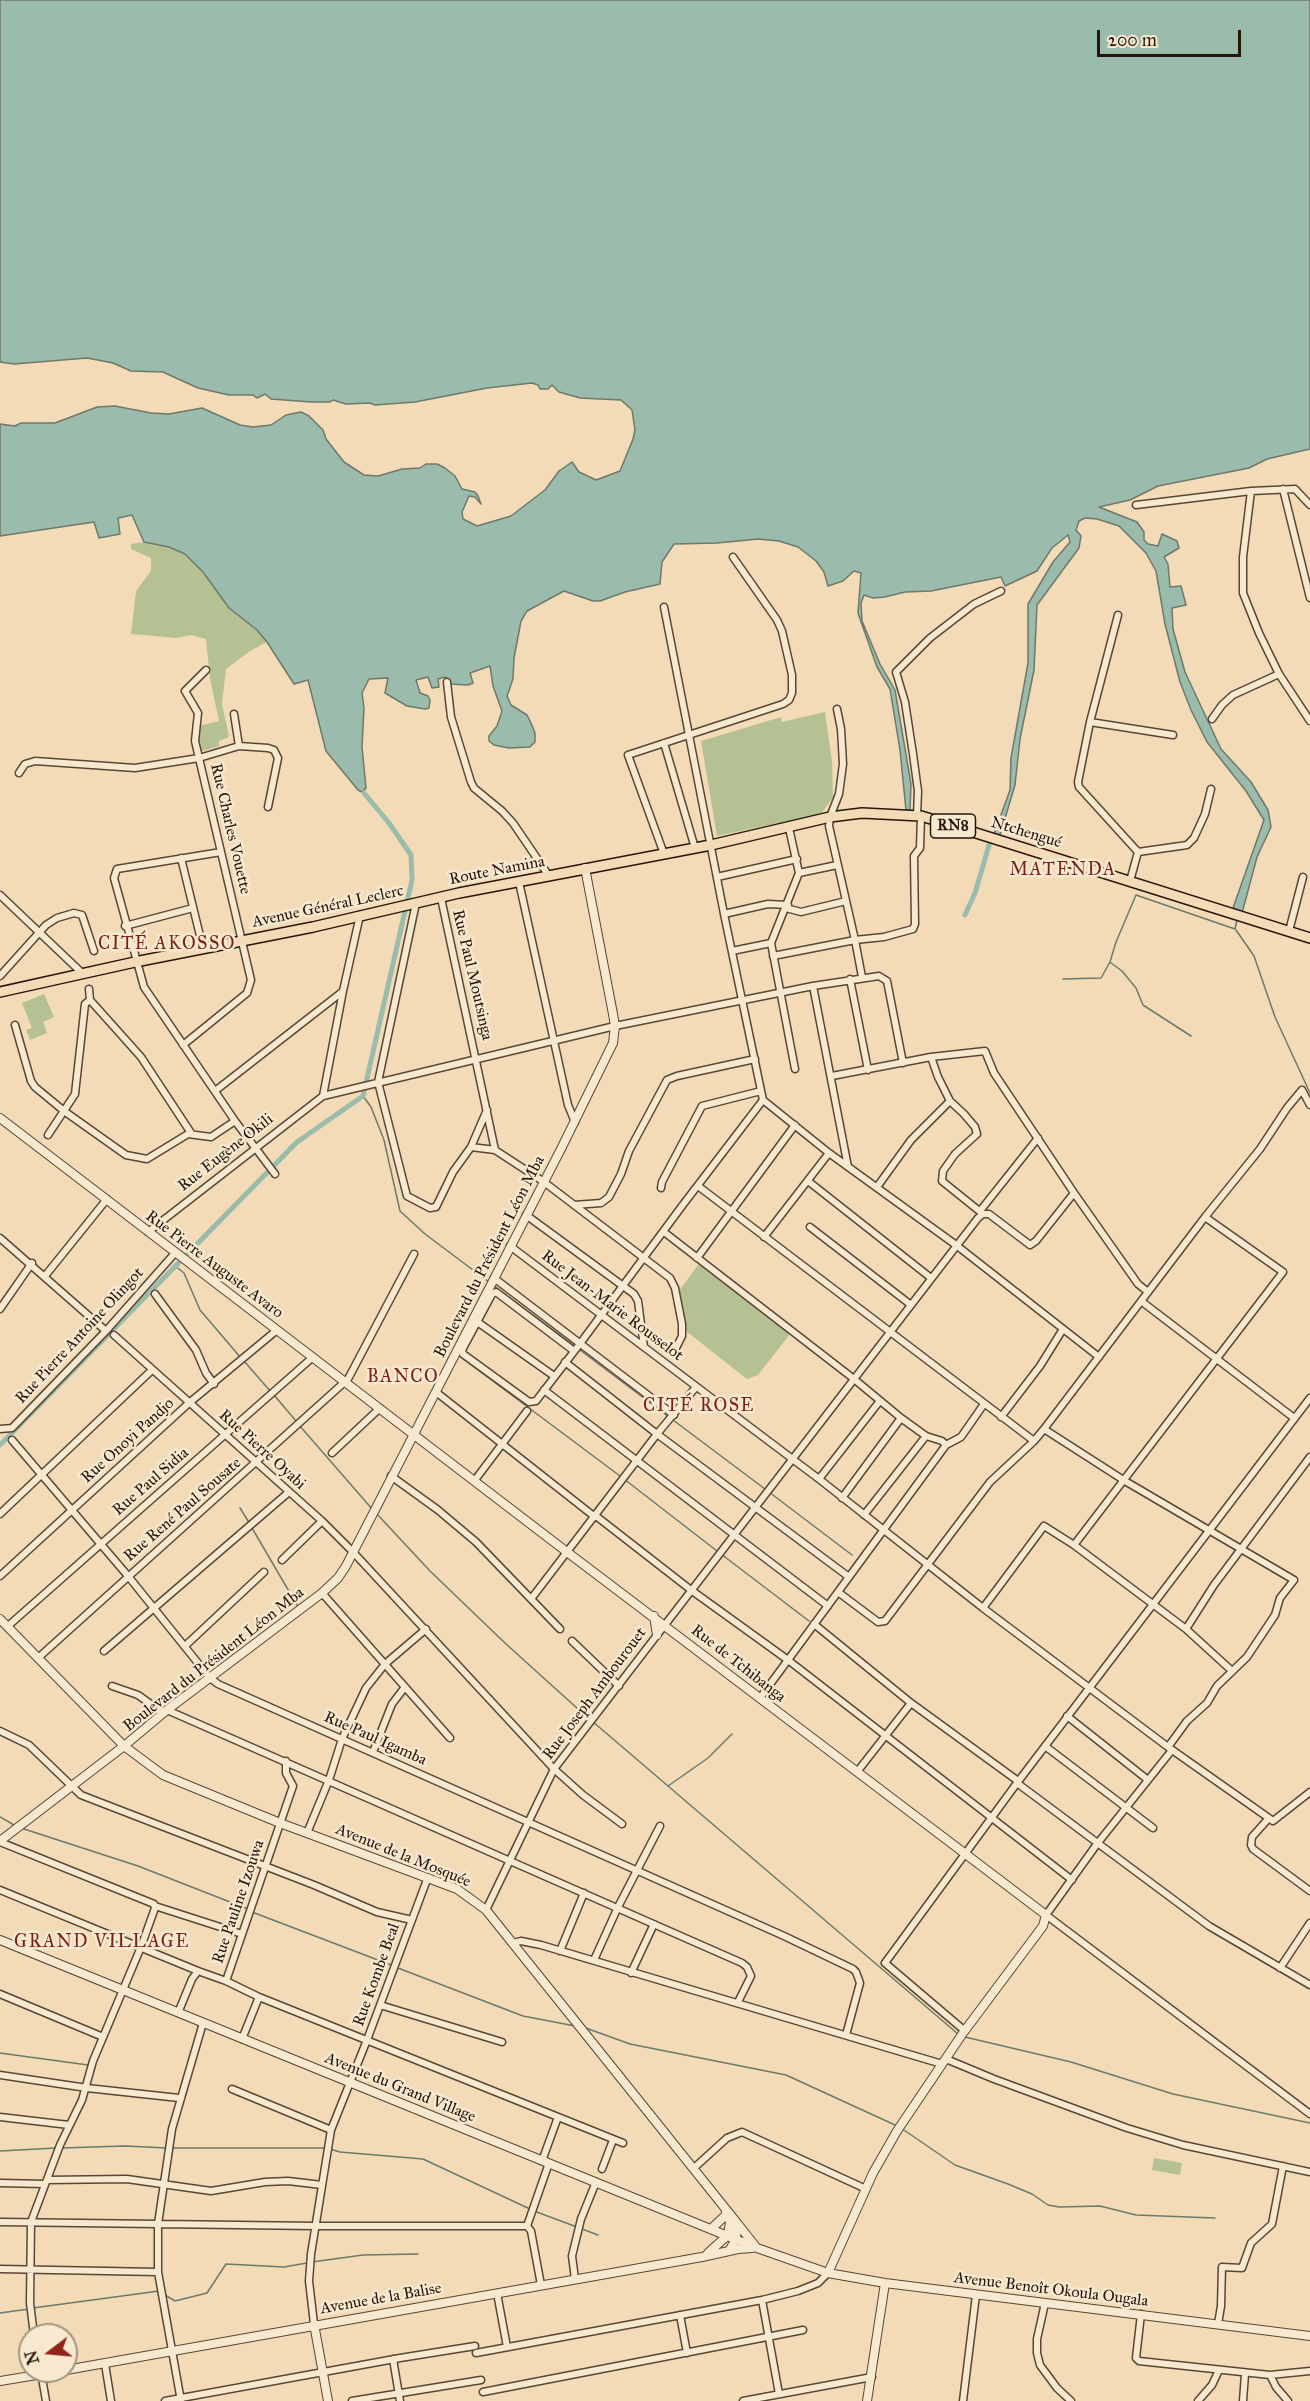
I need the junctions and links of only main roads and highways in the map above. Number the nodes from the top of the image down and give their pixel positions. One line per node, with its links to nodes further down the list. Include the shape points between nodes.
1 (585, 868): 2 (main road, Route Namina); 3 (main road, Ntchengué / RN8, via 711,845 830,817 862,813 919,816)
2 (414, 903): 4 (main road, Avenue Général Leclerc)
3 (1310, 938)
4 (0, 992)

